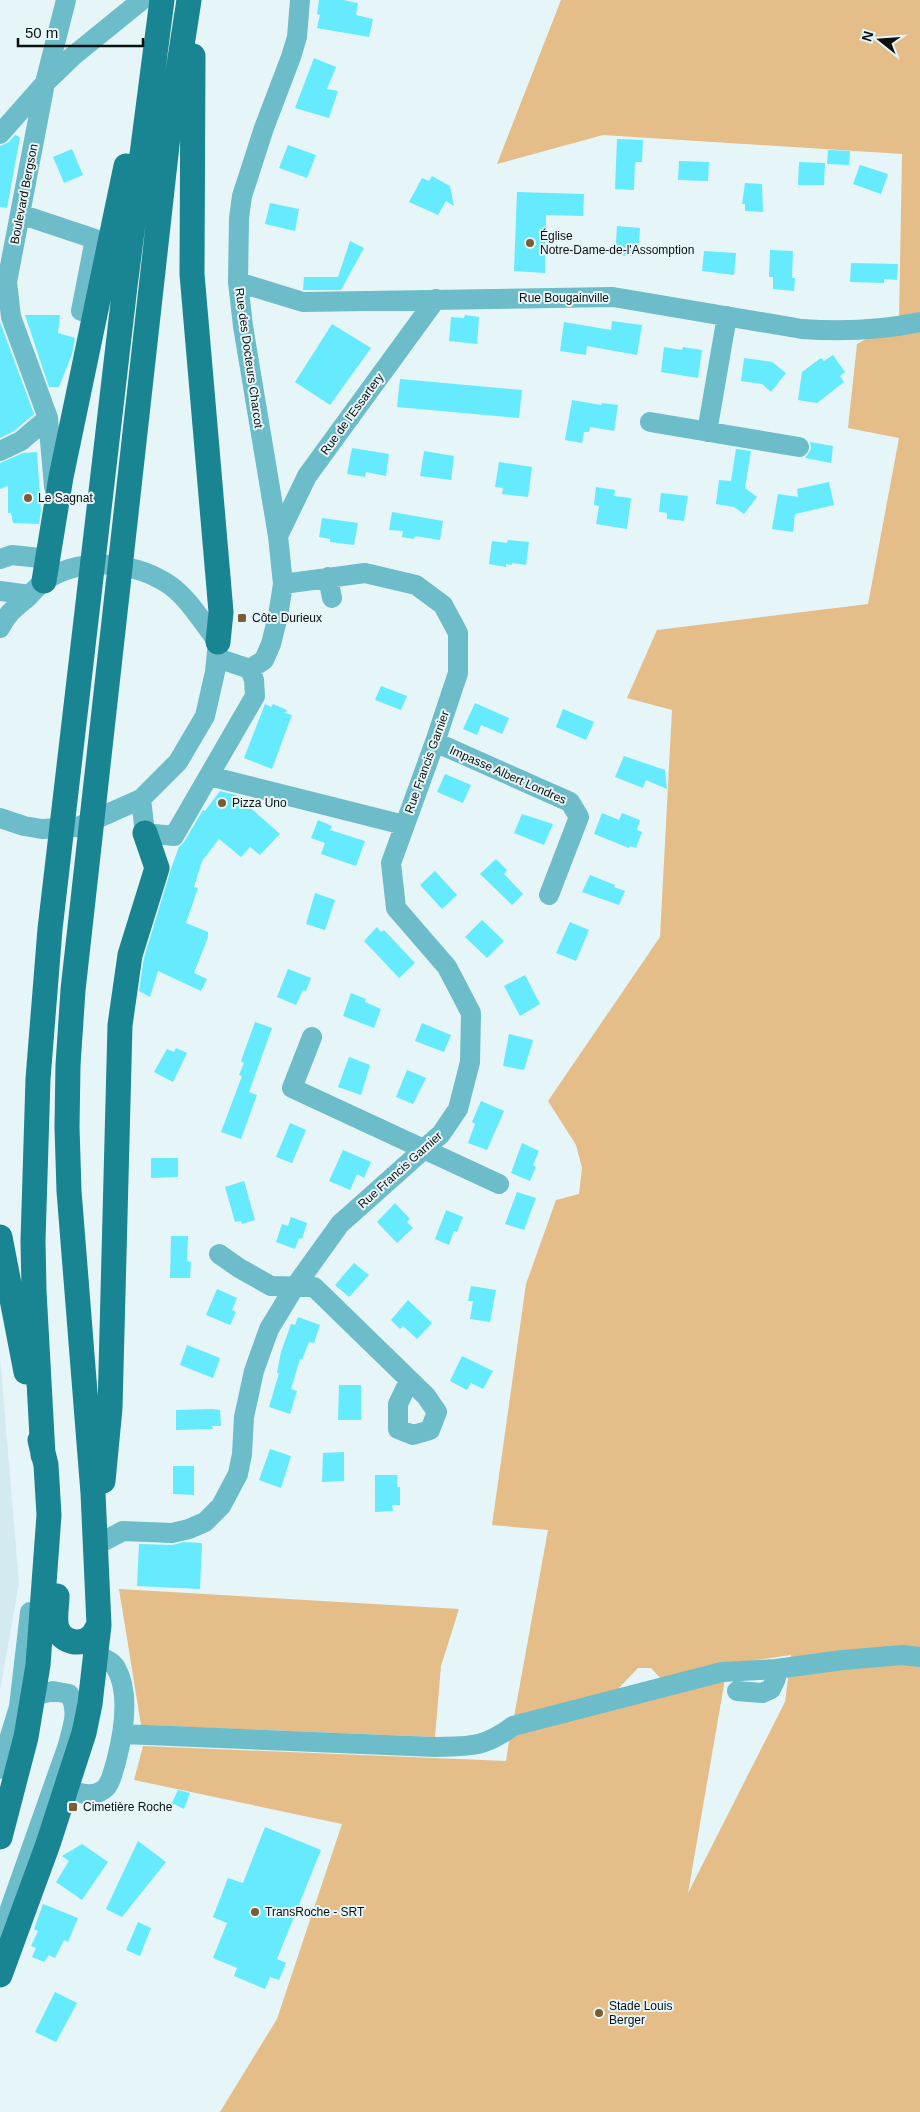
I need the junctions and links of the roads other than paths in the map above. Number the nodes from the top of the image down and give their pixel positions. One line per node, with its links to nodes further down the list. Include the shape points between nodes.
1 (66, 0): 7 (street, Boulevard Bergson)
2 (142, 0): 7 (street)
3 (161, 0): 21 (main road); 48 (main road, via 50,929 38,1078 33,1241)
4 (190, 0): 49 (main road, via 168,136 73,990 68,1065 69,1191)
5 (193, 0): 30 (main road, via 192,274 221,612)
6 (300, 0): 10 (street, Rue des Docteurs Charcot, via 291,56 242,196)
7 (45, 83): 8 (street); 9 (street, Boulevard Bergson)
8 (0, 134)
9 (20, 214): 12 (street, via 95,239); 13 (street, Boulevard Bergson, via 7,282)
10 (238, 282): 11 (street, Rue Bougainville, via 303,302); 22 (street, Rue des Docteurs Charcot, via 252,388)
11 (436, 299): 14 (street, Rue Bougainville, via 613,297); 22 (street, Rue de l'Essartery, via 307,476)
12 (81, 311)
13 (5, 313): 16 (street, Boulevard Bergson)
14 (726, 316): 15 (street, Rue Bougainville, via 826,331); 18 (street)
15 (920, 322)
16 (48, 418): 20 (street, via 21,441); 21 (street, Boulevard Bergson)
17 (650, 422): 18 (street)
18 (707, 432): 19 (street)
19 (798, 447)
20 (0, 451)
21 (56, 509): 25 (main road)
22 (278, 536): 26 (street, Rue des Docteurs Charcot)
23 (0, 558): 25 (street, via 12,555)
24 (328, 577): 26 (street, Rue Francis Garnier); 28 (street); 32 (street, Rue Francis Garnier, via 365,574 416,586 443,605 458,633 458,673)
25 (41, 578): 27 (street); 29 (street, via 7,614); 30 (street, via 72,568 106,564 141,570 166,582 189,604)
26 (282, 584): 31 (street, Rue des Docteurs Charcot, via 271,644)
27 (0, 591)
28 (332, 598)
29 (0, 628)
30 (218, 650): 31 (street); 34 (street, via 205,716 178,762)
31 (257, 664): 33 (street, via 255,696)
32 (435, 742): 36 (street, Rue Francis Garnier); 38 (street, Impasse Albert Londres, via 570,802 579,817)
33 (209, 776): 36 (street); 37 (street, via 174,836)
34 (134, 802): 35 (street, via 78,827 42,829); 37 (street)
35 (0, 818)
36 (404, 826): 40 (street, Rue Francis Garnier, via 391,863 396,908 447,967 471,1013 470,1062 458,1109 442,1134)
37 (145, 834): 49 (main road, via 157,868 130,955 120,1025 110,1408)
38 (549, 895)
39 (312, 1037): 40 (street, via 292,1088)
40 (424, 1149): 41 (street); 45 (street, Rue Francis Garnier, via 340,1224)
41 (499, 1184)
42 (0, 1237): 46 (main road)
43 (219, 1254): 45 (street, via 271,1286)
44 (0, 1286): 46 (street)
45 (294, 1288): 47 (street, via 314,1287); 49 (street, Rue Francis Garnier, via 269,1330 254,1371 244,1417 238,1474 220,1506 205,1522 189,1529 172,1533 123,1532)
46 (14, 1307): 48 (main road)
47 (410, 1381)
48 (45, 1460): 50 (main road, via 59,1514 57,1627 64,1639 82,1642 92,1636); 55 (main road, via 49,1515 38,1665)
49 (96, 1545): 50 (main road)
50 (99, 1625): 51 (main road)
51 (96, 1656): 56 (street, via 116,1667 122,1686); 58 (main road, via 84,1734)
52 (920, 1657): 53 (street, via 902,1655)
53 (776, 1669): 54 (street, via 771,1689 762,1693); 56 (street, via 722,1672 513,1726 488,1743 463,1746)
54 (737, 1691)
55 (26, 1701): 57 (street); 59 (main road, via 20,1765); 60 (street, via 52,1691 69,1694 76,1714 60,1772)
56 (123, 1734): 58 (street, via 111,1779 104,1790 82,1794)
57 (0, 1769)
58 (66, 1789): 61 (main road)
59 (0, 1837)
60 (0, 1937)
61 (0, 1975)

